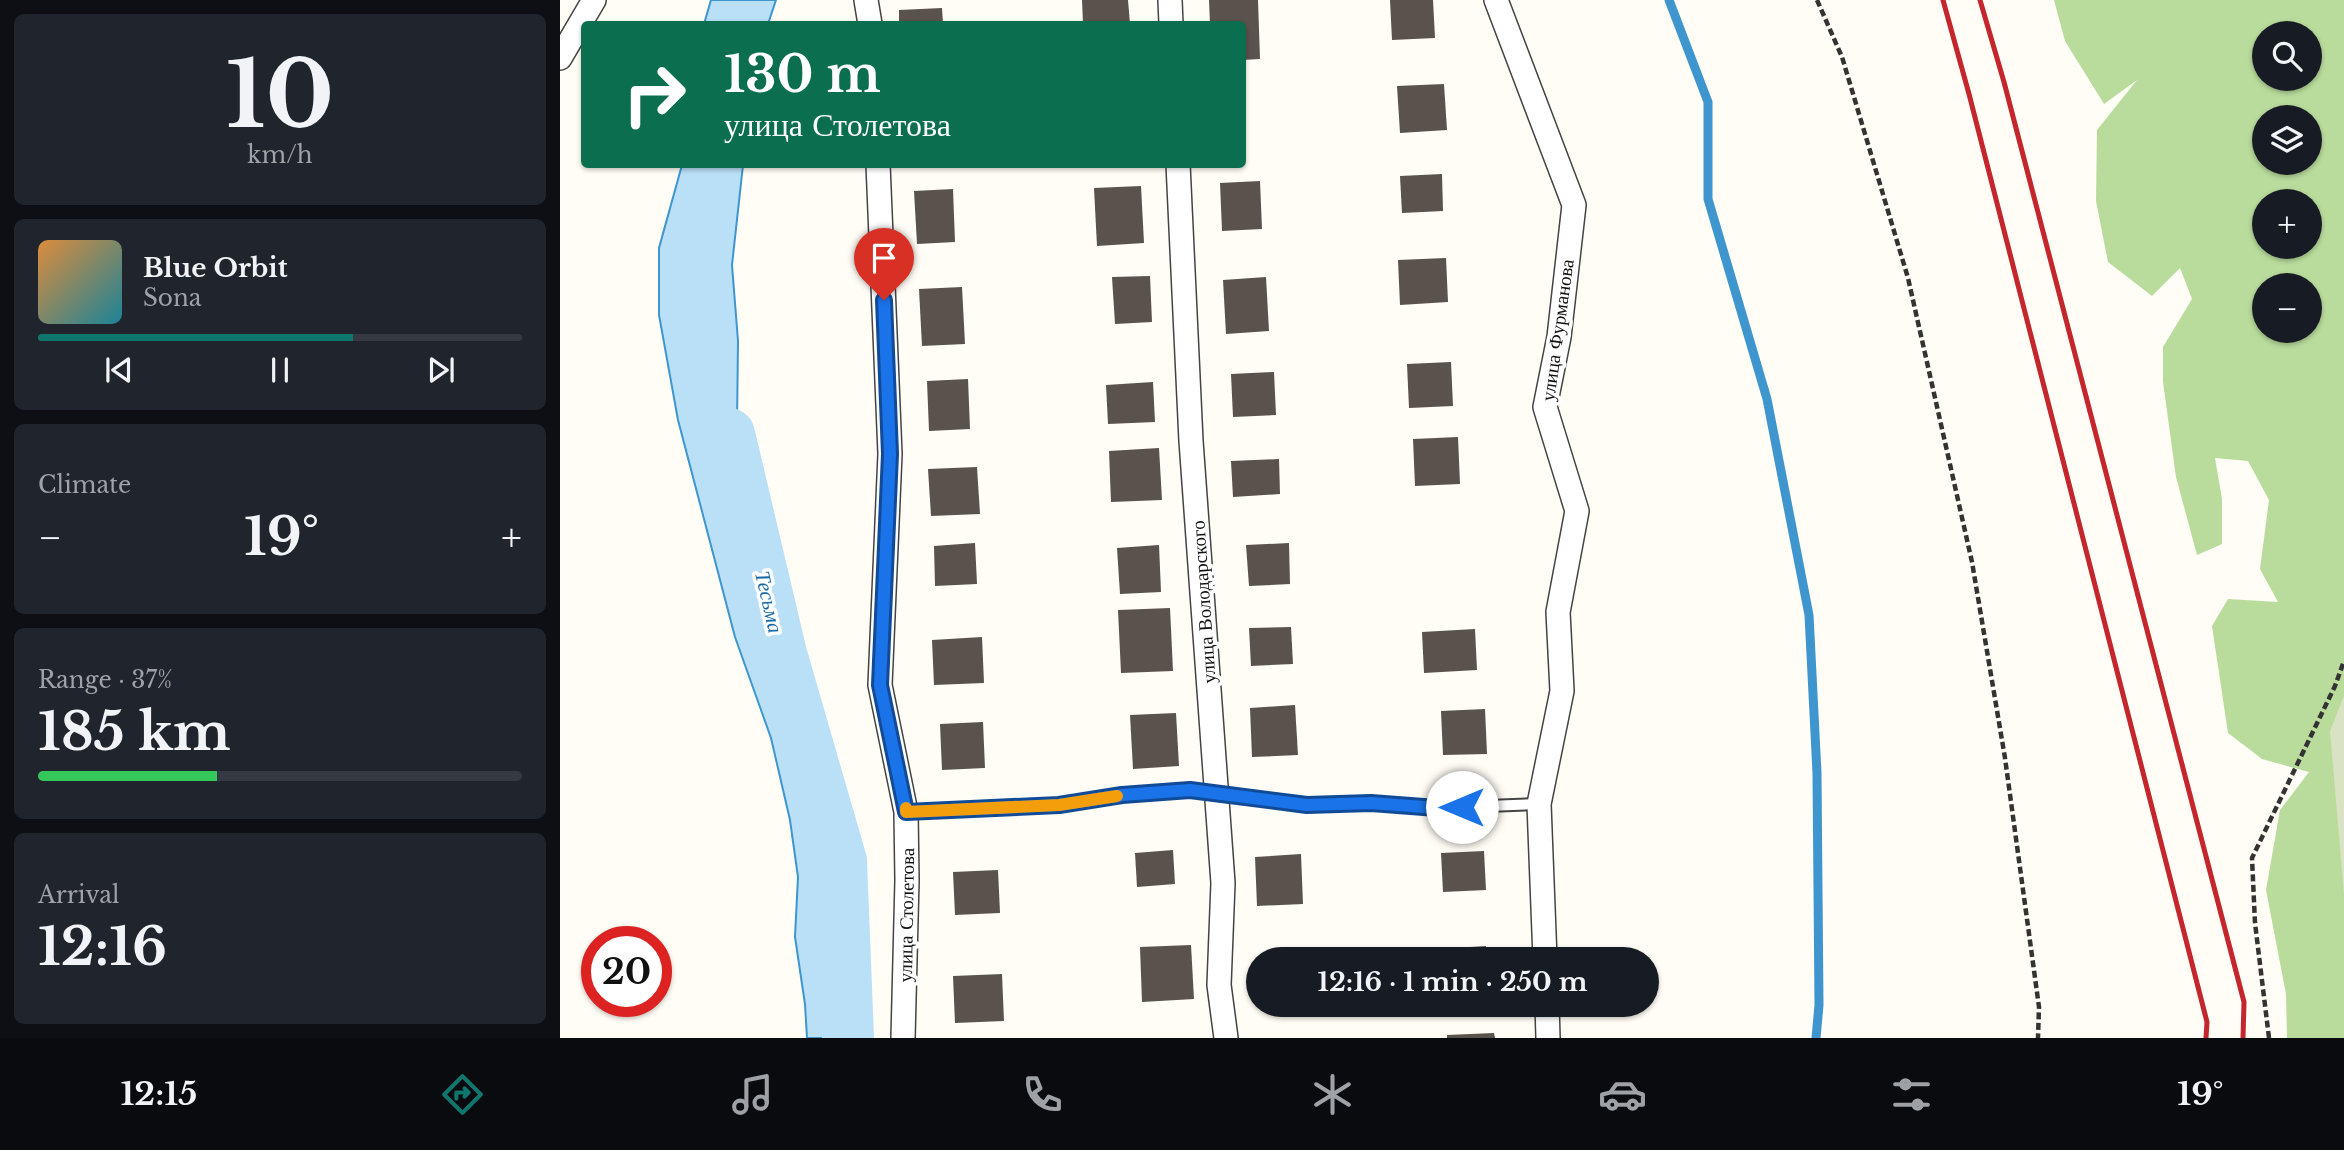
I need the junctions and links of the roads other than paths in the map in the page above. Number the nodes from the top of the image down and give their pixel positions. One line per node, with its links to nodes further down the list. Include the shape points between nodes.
1 (594, 0): 5 (street)
2 (866, 0): 6 (street)
3 (1170, 0): 7 (street)
4 (1496, 0): 13 (street, улица Фурманова, via 1574,205 1559,337 1545,407 1577,511 1558,612 1562,691)
5 (582, 21)
6 (870, 21)
7 (1171, 21)
8 (581, 22): 9 (street)
9 (560, 58)
10 (878, 168): 14 (street, улица Столетова, via 890,454 880,685)
11 (1178, 168): 12 (street, улица Володарского, via 1191,441)
12 (1216, 793): 13 (lane, via 1307,805 1437,808); 14 (lane, via 1190,790 1059,805); 18 (street, улица Володарского, via 1223,883 1219,985)
13 (1539, 804): 15 (street, улица Фурманова)
14 (906, 812): 17 (street, улица Столетова)
15 (1545, 947)
16 (1547, 1017): 19 (street)
17 (903, 1038)
18 (1226, 1038)
19 (1548, 1038)

